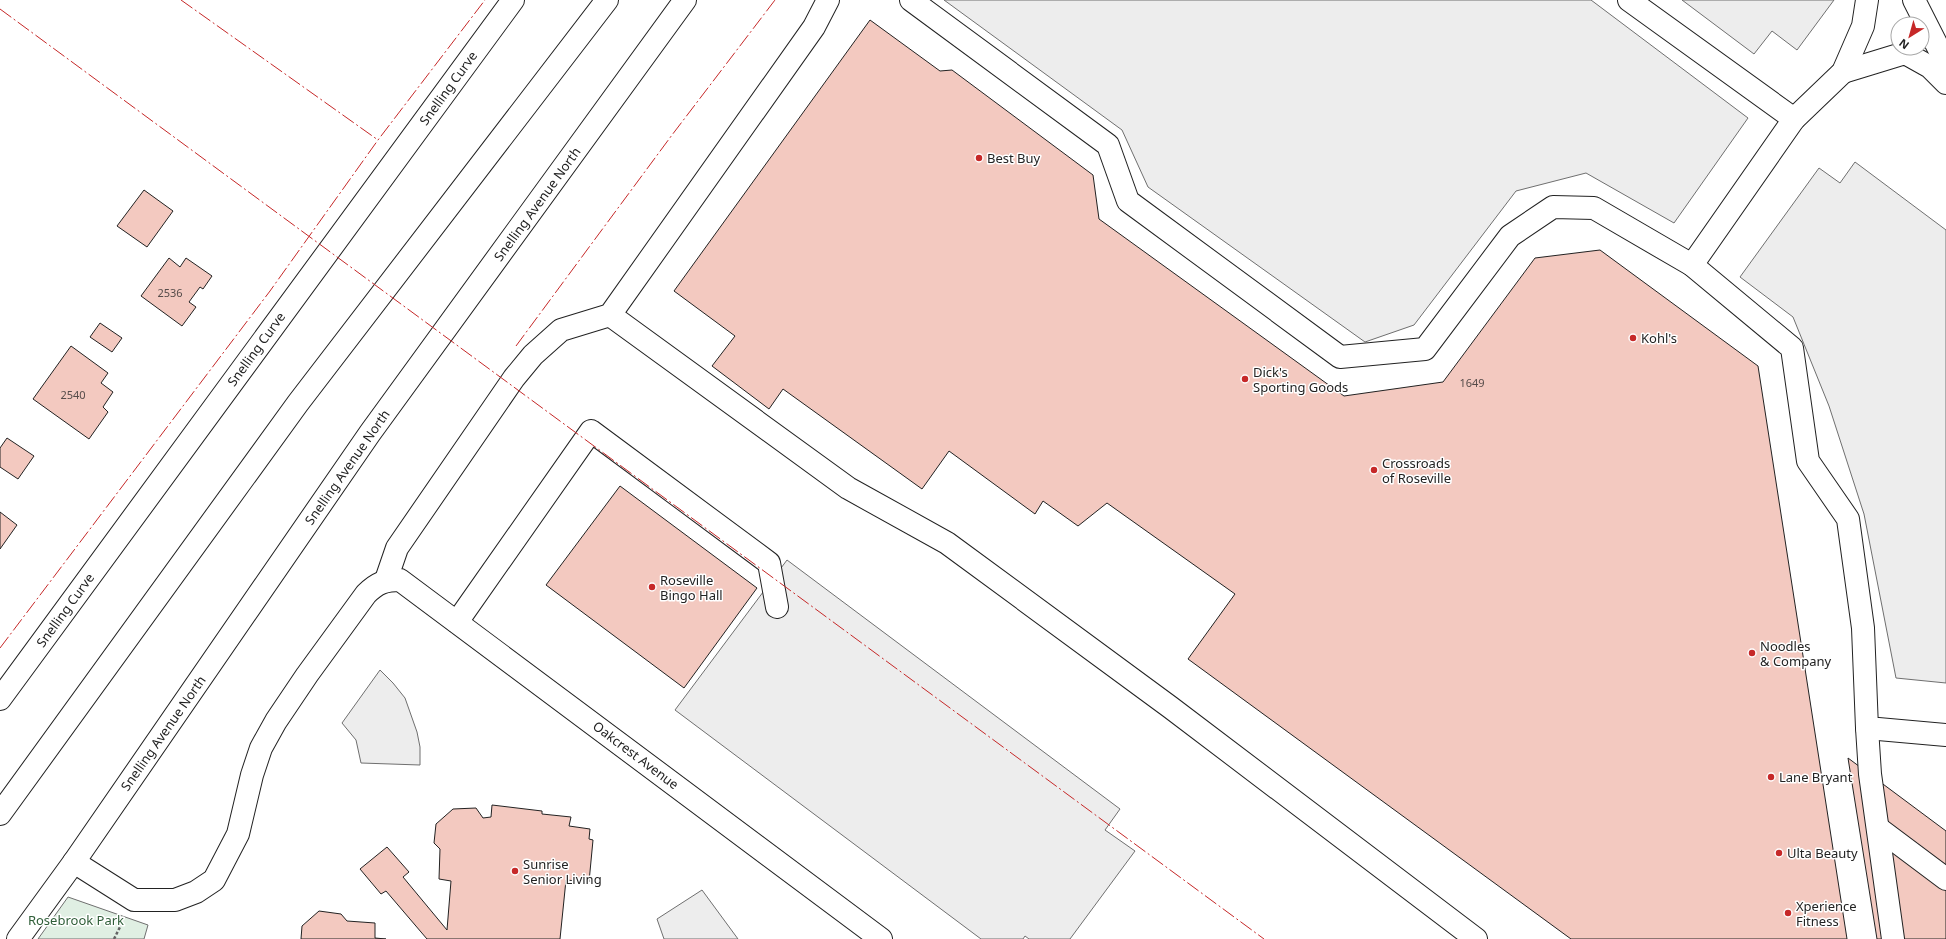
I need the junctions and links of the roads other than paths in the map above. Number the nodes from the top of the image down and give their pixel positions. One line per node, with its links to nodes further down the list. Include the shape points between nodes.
1 (513, 0): 18 (main road, Snelling Curve)
2 (607, 0): 21 (main road, via 298,403)
3 (685, 0): 23 (main road, Snelling Avenue North, via 370,433)
4 (828, 0): 14 (main road, via 814,27)
5 (911, 0): 13 (main road, via 1108,145 1128,201 1340,357 1425,349 1510,236 1553,207 1594,208)
6 (1629, 0): 12 (main road)
7 (1867, 0): 10 (main road, via 1863,26)
8 (1914, 0): 9 (main road)
9 (1946, 62)
10 (1843, 72): 11 (main road, via 1904,53 1930,67); 12 (main road)
11 (1946, 83)
12 (1794, 119): 13 (main road)
13 (1692, 265): 19 (main road, via 1792,348 1808,461 1848,519 1864,628)
14 (610, 315): 15 (main road, via 561,330 533,355 514,378 397,548); 27 (main road, via 848,488 947,543 1170,706)
15 (386, 580): 17 (main road, Oakcrest Avenue, via 400,580); 23 (main road, via 366,594 276,721 261,748 238,834 214,880 196,892 175,900 134,900)
16 (778, 607): 17 (main road, via 769,563 591,431)
17 (457, 622): 26 (main road, Oakcrest Avenue)
18 (0, 699)
19 (1867, 728): 20 (main road); 22 (main road, via 1870,774)
20 (1946, 735)
21 (0, 814)
22 (1878, 828): 24 (main road); 28 (main road)
23 (74, 862): 25 (main road, Snelling Avenue North)
24 (1946, 879)
25 (18, 939)
26 (881, 939)
27 (1476, 939)
28 (1893, 939)

